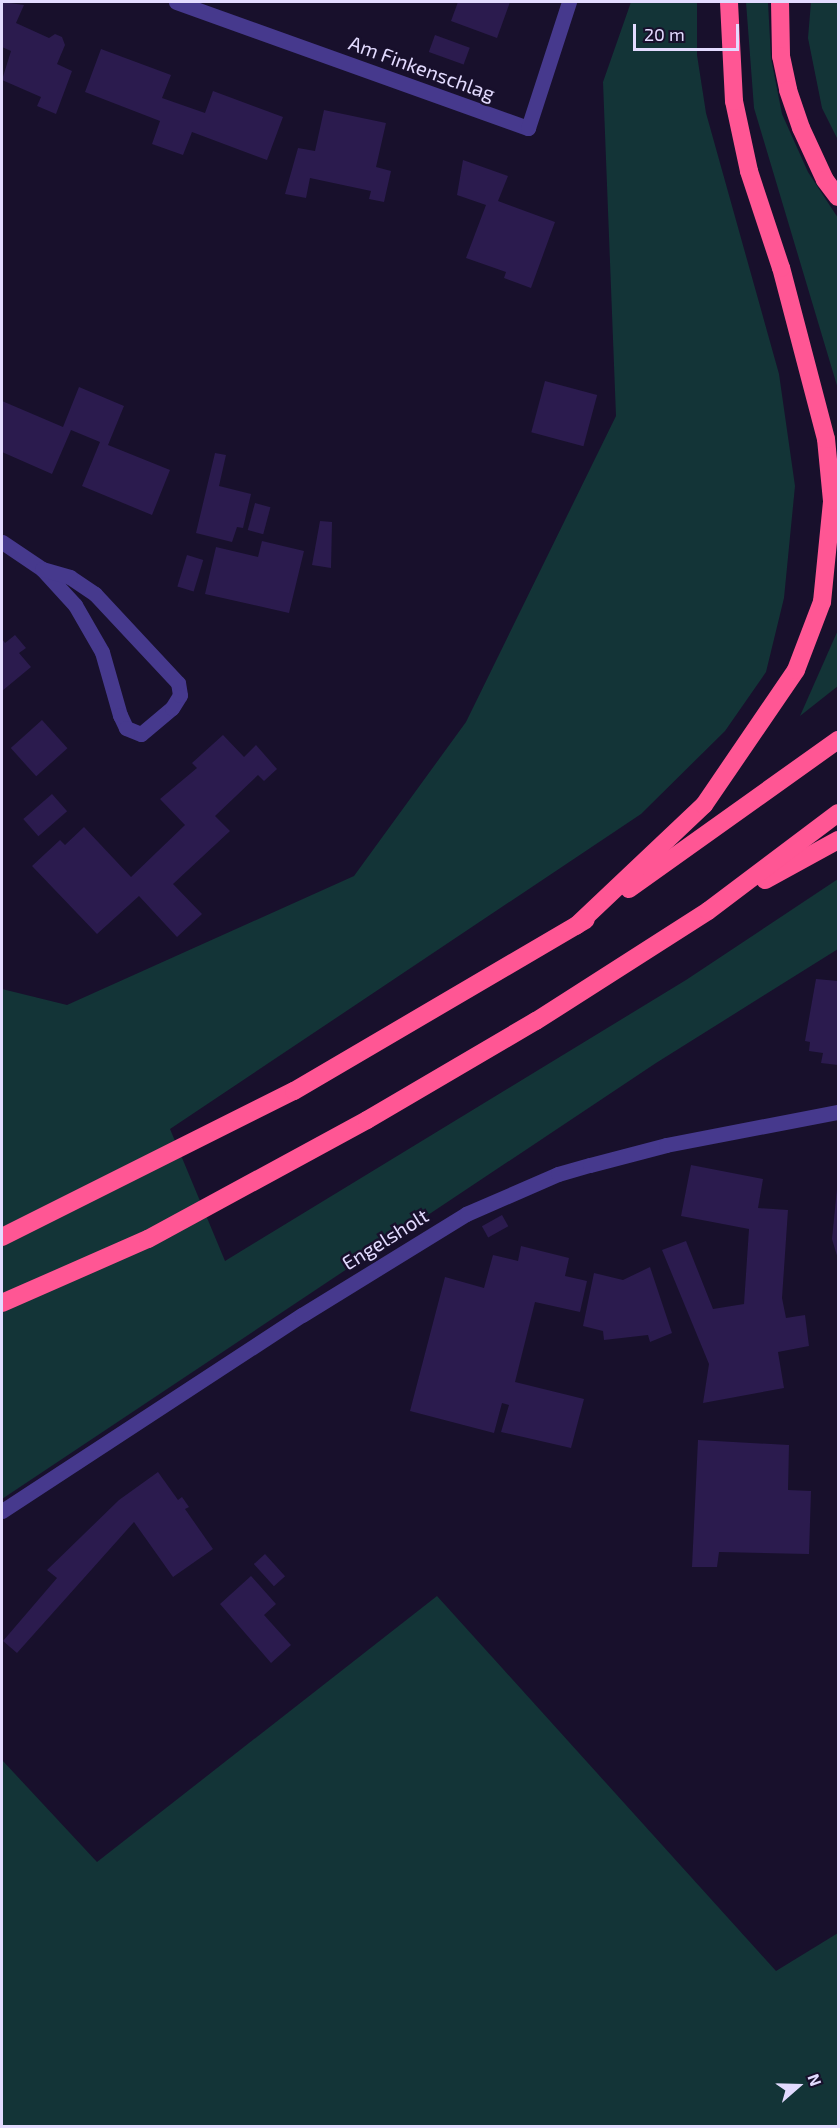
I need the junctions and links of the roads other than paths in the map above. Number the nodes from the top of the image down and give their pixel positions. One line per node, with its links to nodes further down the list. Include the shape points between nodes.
1 (176, 2): 2 (street, Am Finkenschlag, via 528,128)
2 (569, 2)
3 (729, 2): 12 (highway, via 734,101 749,171 781,268 826,439 832,501 822,602 796,670 704,805)
4 (780, 2): 5 (highway, via 781,56 788,90 825,180)
5 (838, 197)
6 (2, 542): 7 (street)
7 (42, 569): 7 (street, via 70,577 95,594 178,683 180,695 171,708 141,734 126,728 102,652 88,623)
8 (838, 740): 12 (highway)
9 (838, 813): 11 (highway)
10 (838, 840): 11 (highway)
11 (708, 911): 15 (highway, via 536,1021 367,1120 148,1239)
12 (576, 926): 14 (highway, via 294,1091)
13 (838, 1112): 16 (street, Engelsholt, via 666,1145 579,1168 466,1214 302,1315)
14 (2, 1237)
15 (2, 1303)
16 (2, 1511)

